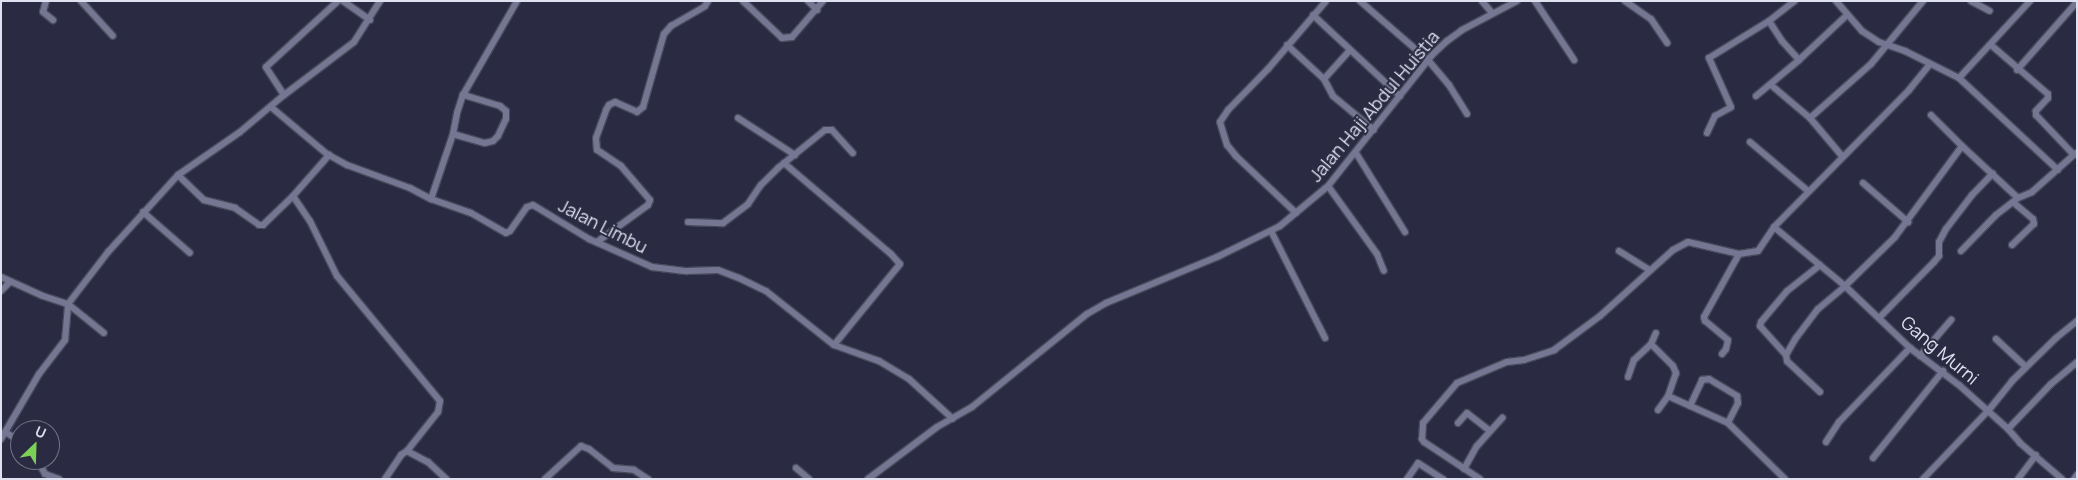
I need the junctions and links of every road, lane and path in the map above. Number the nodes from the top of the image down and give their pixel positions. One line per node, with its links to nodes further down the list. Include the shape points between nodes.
1 (46, 1): 28 (street, via 43,12)
2 (81, 1): 31 (street)
3 (338, 1): 45 (street, via 266,67)
4 (343, 1): 29 (street)
5 (380, 1): 29 (street)
6 (517, 1): 46 (street)
7 (708, 1): 82 (street, via 664,34 643,107 637,112 616,102 606,110 596,138 597,150 621,166 650,203)
8 (743, 1): 23 (street, via 782,38 792,37)
9 (808, 1): 23 (street)
10 (823, 1): 23 (street)
11 (1326, 1): 26 (street)
12 (1360, 1): 37 (street)
13 (1482, 1): 25 (street)
14 (1517, 1): 25 (street, Jalan Haji Abdul Huistia)
15 (1535, 1): 38 (street)
16 (1625, 1): 32 (street, via 1650,19)
17 (1836, 1): 27 (street)
18 (1923, 1): 34 (street)
19 (1971, 1): 24 (street)
20 (2030, 1): 35 (street)
21 (2077, 2): 41 (street)
22 (1791, 3): 30 (street)
23 (817, 10)
24 (1990, 11)
25 (1492, 13): 37 (street, Jalan Haji Abdul Huistia, via 1447,41)
26 (1313, 15): 33 (street); 36 (street)
27 (1847, 15): 34 (street, via 1862,31); 39 (street)
28 (53, 20)
29 (370, 20): 45 (street, via 354,42)
30 (1769, 21): 39 (street); 55 (street, via 1709,58 1731,107 1715,116)
31 (113, 36)
32 (1667, 43)
33 (1287, 45): 43 (street); 76 (street, via 1220,122 1227,145 1236,156)
34 (1887, 45): 40 (street); 53 (street, via 1871,64)
35 (1991, 45): 41 (street); 42 (street)
36 (1350, 50): 43 (street); 47 (street)
37 (1428, 60): 47 (street, Jalan Haji Abdul Huistia); 50 (street)
38 (1574, 60)
39 (1799, 60): 44 (street)
40 (1930, 64): 42 (street); 64 (street, via 1909,90)
41 (2017, 70): 61 (street, via 2048,94 2036,115)
42 (1959, 78): 66 (street)
43 (1324, 79): 54 (street, via 1333,96)
44 (1771, 85): 48 (street); 53 (street)
45 (284, 94): 49 (street)
46 (463, 95): 56 (street); 56 (street, via 500,106 506,111 506,120 493,141 485,143)
47 (1400, 96): 54 (street, Jalan Haji Abdul Huistia)
48 (1756, 96)
49 (271, 107): 62 (street, Jalan Limbu); 68 (street)
50 (1467, 114)
51 (1931, 115): 58 (street)
52 (738, 118): 63 (street)
53 (1810, 118): 64 (street)
54 (1374, 130): 60 (street, Jalan Haji Abdul Huistia)
55 (1707, 133)
56 (453, 134): 73 (street)
57 (1750, 142): 71 (street)
58 (1962, 146): 67 (street); 78 (street)
59 (853, 153): 63 (street, via 829,129)
60 (1356, 153): 70 (street, Jalan Haji Abdul Huistia); 81 (street)
61 (2076, 153): 66 (street)
62 (329, 155): 72 (street); 73 (street, Jalan Limbu)
63 (795, 155): 65 (street)
64 (1842, 156): 71 (street)
65 (784, 163): 77 (street, via 761,185 748,204 723,224); 104 (street, via 900,264)
66 (2058, 170): 74 (street, via 2032,192)
67 (1993, 173): 74 (street); 96 (street, via 1946,229 1939,242 1939,256)
68 (178, 175): 72 (street, via 204,200 234,208 259,225 263,225); 75 (street)
69 (1864, 183): 78 (street)
70 (1328, 186): 76 (street, Jalan Haji Abdul Huistia); 90 (street, via 1376,254)
71 (1808, 191): 79 (street)
72 (293, 196): 128 (street, via 310,221 338,276 440,401 438,412)
73 (431, 199): 82 (street, Jalan Limbu, via 471,213 506,232 527,207 533,205)
74 (2016, 200): 83 (street, via 2034,224); 85 (street)
75 (143, 212): 86 (street); 95 (street)
76 (1296, 213): 80 (street, Jalan Haji Abdul Huistia)
77 (688, 222)
78 (1908, 222): 93 (street)
79 (1774, 227): 87 (street, via 1758,251); 88 (street, Gang Murni)
80 (1271, 231): 101 (street); 119 (street, Jalan Haji Abdul Huistia, via 1087,314)
81 (1406, 232)
82 (597, 242): 104 (street, Jalan Limbu, via 652,267 718,270 739,278 766,291)
83 (2012, 245)
84 (1619, 251): 89 (street)
85 (1961, 251)
86 (190, 252)
87 (1738, 254): 89 (street, via 1688,242); 106 (street, via 1704,317 1705,322 1728,340)
88 (1820, 265): 93 (street, Gang Murni); 107 (street, via 1787,292 1761,322 1760,326)
89 (1649, 270): 132 (street, via 1600,316 1554,350 1507,362 1456,383 1439,401 1423,423 1422,439)
90 (1384, 271)
91 (1, 277): 92 (street)
92 (9, 283): 94 (street); 95 (street)
93 (1846, 286): 96 (street, Gang Murni); 107 (street, via 1818,310)
94 (1, 291)
95 (68, 304): 99 (street); 124 (street, via 65,340 39,374)
96 (1879, 318): 105 (street, Gang Murni)
97 (1951, 320): 108 (street)
98 (2077, 321): 110 (street)
99 (104, 333)
100 (1656, 333): 103 (street)
101 (1325, 338)
102 (1996, 339): 110 (street)
103 (1651, 344): 112 (street, via 1634,360); 114 (street, via 1676,373)
104 (834, 345): 119 (street, Jalan Limbu, via 879,361 909,379)
105 (1910, 348): 108 (street, Gang Murni); 127 (street, via 1839,422)
106 (1722, 354)
107 (1786, 355): 113 (street, via 1787,361)
108 (1920, 356): 111 (street, Gang Murni)
109 (2077, 362): 122 (street)
110 (2026, 367): 117 (street)
111 (1943, 371): 117 (street, Gang Murni); 130 (street)
112 (1628, 377)
113 (1820, 392)
114 (1668, 396): 115 (street); 116 (street)
115 (1690, 406): 121 (street); 121 (street, via 1702,380 1709,378 1737,396 1738,403)
116 (1658, 410)
117 (1988, 411): 122 (street, Gang Murni); 146 (street)
118 (1502, 418): 123 (street)
119 (953, 419): 141 (street, Jalan Haji Abdul Huistia, via 937,427)
120 (1458, 423): 123 (street, via 1468,413)
121 (1728, 423): 145 (street)
122 (2008, 429): 129 (street, Gang Murni)
123 (1490, 431): 132 (street, via 1476,446)
124 (5, 432): 125 (street); 126 (street)
125 (10, 435)
126 (1, 439)
127 (1826, 442)
128 (408, 451): 136 (street, via 401,455); 137 (street, via 428,462)
129 (2036, 455): 147 (street); 148 (street, Gang Murni)
130 (1873, 458)
131 (796, 468): 140 (street)
132 (1464, 469): 144 (street)
133 (43, 470): 135 (street)
134 (2077, 475): 149 (street)
135 (60, 479)
136 (385, 479)
137 (446, 479)
138 (545, 479): 139 (street, via 581,446 610,467 634,470)
139 (648, 479)
140 (809, 479)
141 (868, 479)
142 (1407, 479): 143 (street, via 1416,464)
143 (1443, 479)
144 (1480, 479)
145 (1785, 479)
146 (1922, 479)
147 (2018, 479)
148 (2062, 479)
149 (2074, 479)

